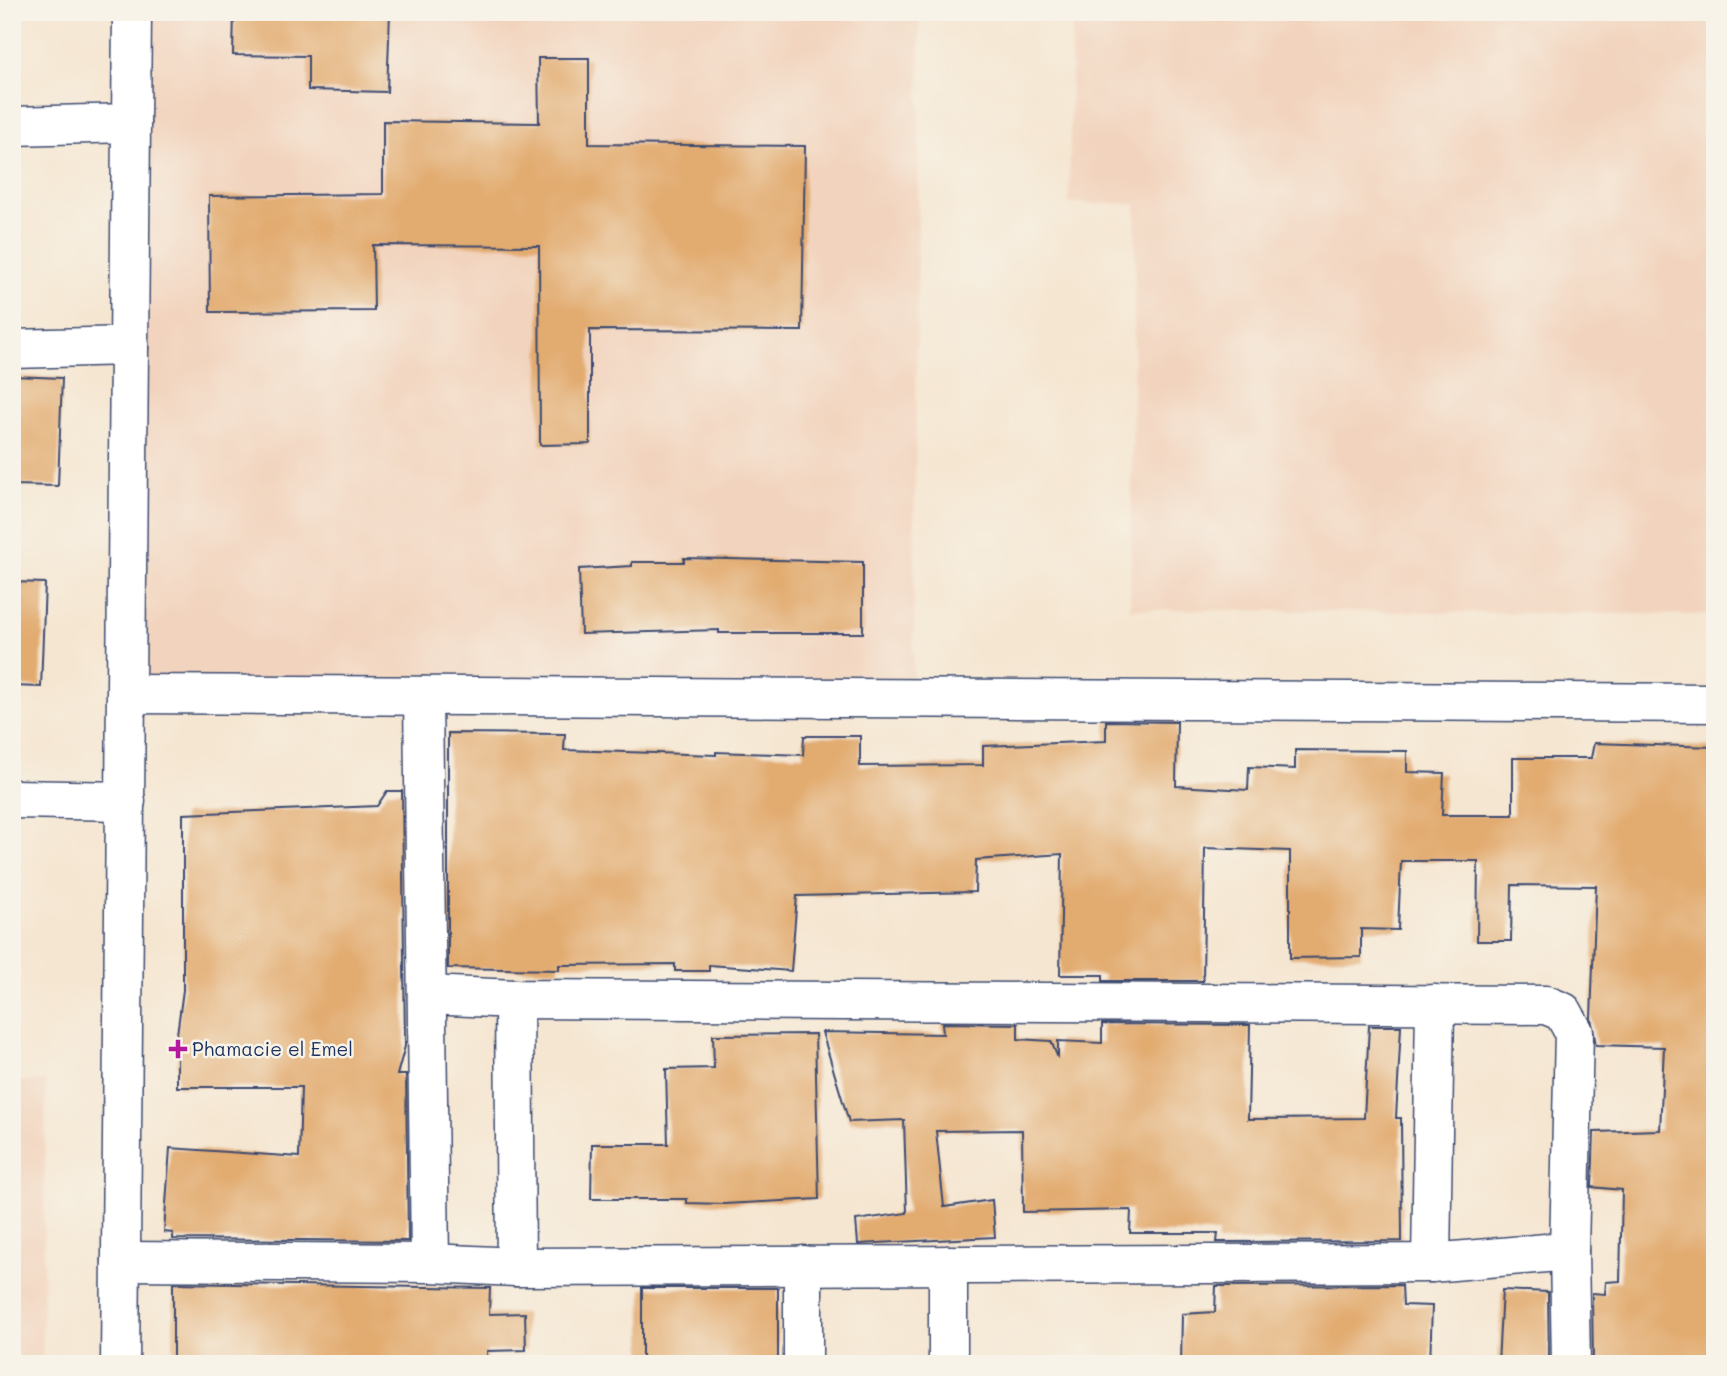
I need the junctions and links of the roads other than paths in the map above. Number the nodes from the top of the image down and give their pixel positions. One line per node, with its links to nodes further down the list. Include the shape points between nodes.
1 (132, 12): 2 (street)
2 (131, 124): 3 (street); 4 (street)
3 (12, 126)
4 (129, 346): 5 (street); 6 (street)
5 (12, 349)
6 (128, 694): 7 (street); 10 (street)
7 (423, 696): 8 (street); 11 (street)
8 (1715, 703)
9 (12, 799): 10 (street)
10 (126, 801): 15 (street)
11 (428, 995): 12 (street); 16 (street)
12 (514, 999): 13 (street); 20 (street)
13 (1435, 1004): 14 (street, via 1546,1005 1563,1012 1574,1031); 17 (street)
14 (1569, 1251): 17 (street); 24 (street)
15 (121, 1261): 16 (street); 21 (street)
16 (430, 1263): 20 (street)
17 (1431, 1263): 19 (street)
18 (803, 1265): 19 (street); 20 (street); 22 (street)
19 (948, 1265): 23 (street)
20 (516, 1267)
21 (120, 1364)
22 (803, 1364)
23 (948, 1364)
24 (1571, 1364)

